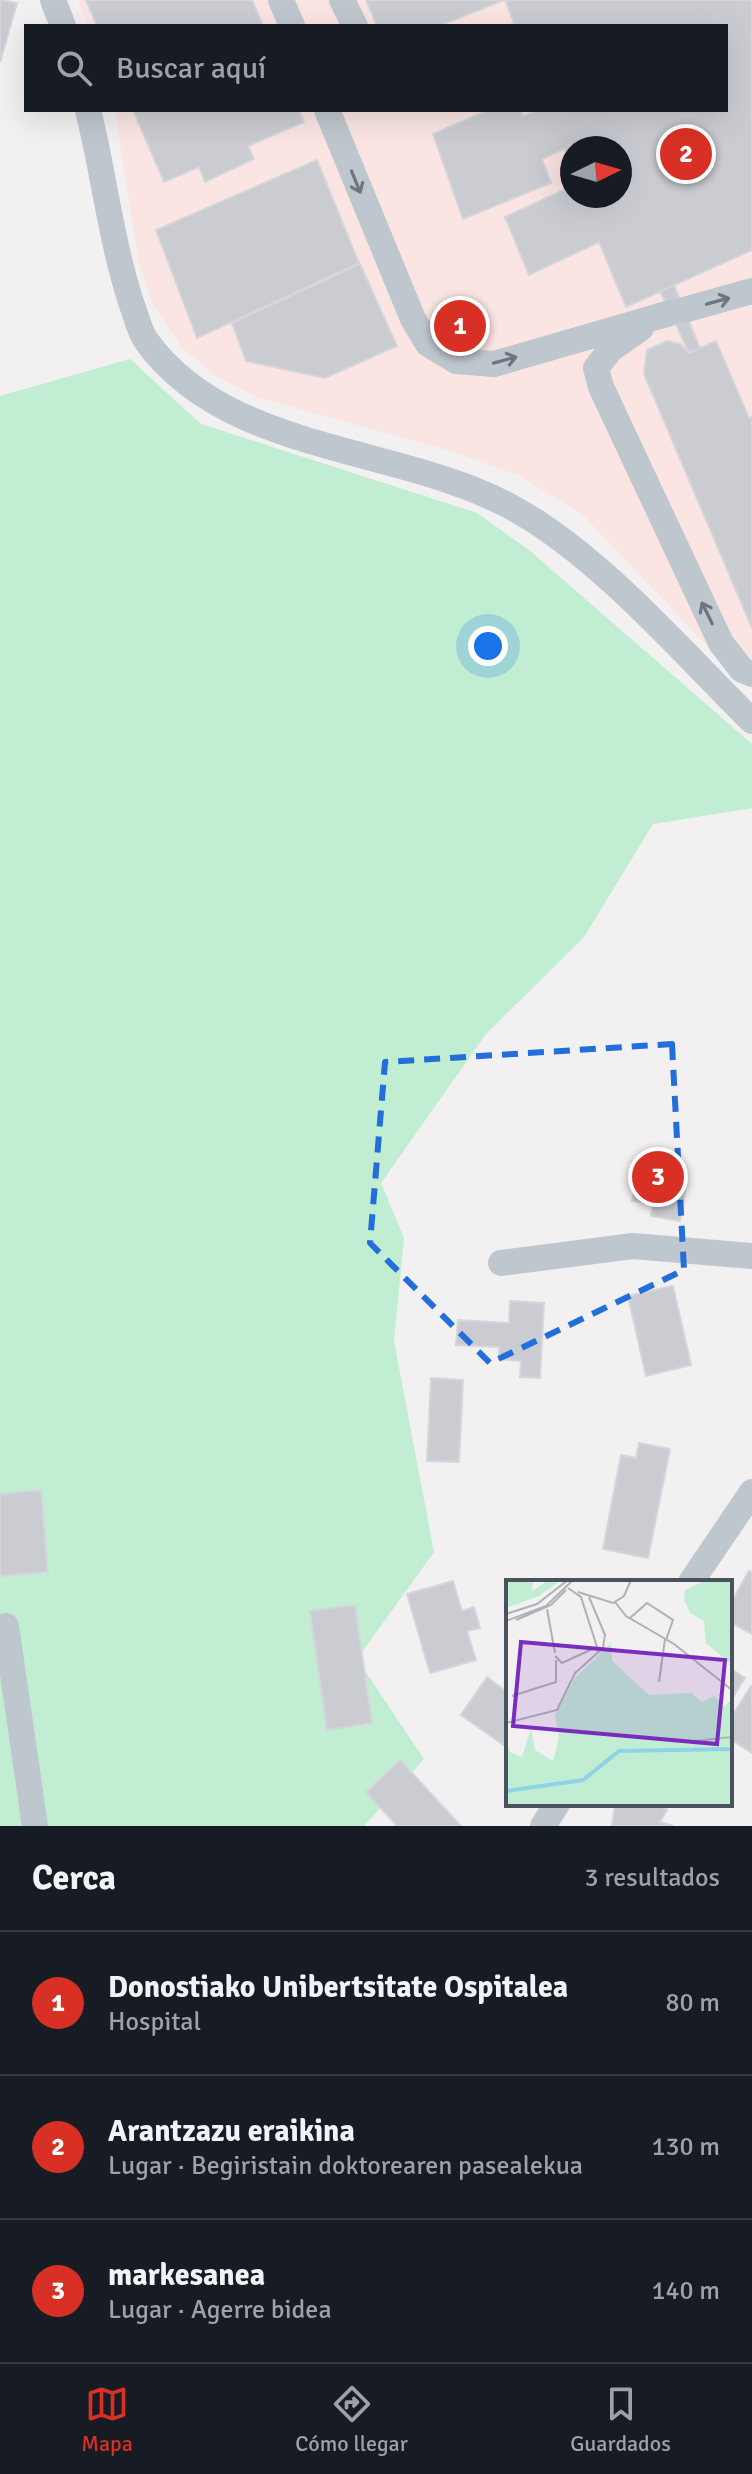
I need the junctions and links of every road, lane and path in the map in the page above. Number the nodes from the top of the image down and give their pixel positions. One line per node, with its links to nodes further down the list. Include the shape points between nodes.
1 (53, 0): 4 (street)
2 (281, 0): 5 (street)
3 (342, 0): 6 (street)
4 (62, 24)
5 (291, 24)
6 (354, 24)
7 (88, 112): 12 (street, via 122,275 143,337 175,373 245,419 467,484 515,509 580,554)
8 (328, 112): 10 (street, one-way to 10, via 413,319 428,344 456,361 494,364)
9 (752, 291): 10 (street, one-way to 9)
10 (671, 313): 11 (street, one-way to 10, via 742,670 721,643 596,368 611,349)
11 (752, 674)
12 (752, 721)
13 (752, 1256): 14 (street, via 633,1246)
14 (501, 1263)
15 (752, 1492): 16 (street)
16 (692, 1580)
17 (6, 1626): 19 (street)
18 (556, 1806): 20 (street)
19 (35, 1826)
20 (543, 1826)

